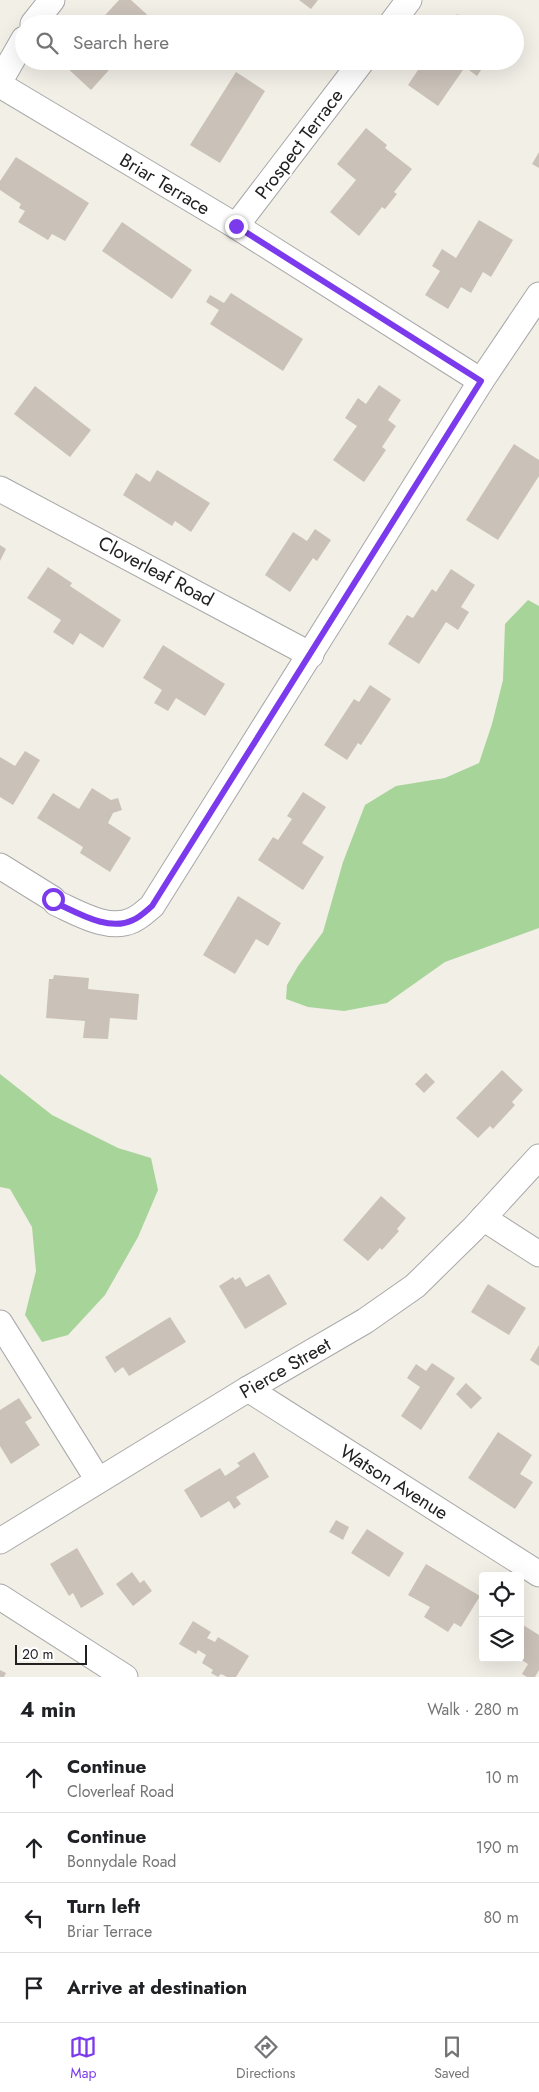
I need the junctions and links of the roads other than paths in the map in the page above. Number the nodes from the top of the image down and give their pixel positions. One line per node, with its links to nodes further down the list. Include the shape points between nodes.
1 (52, 0): 3 (street)
2 (409, 0): 4 (street)
3 (40, 15)
4 (398, 15)
5 (15, 55): 7 (street)
6 (355, 70): 9 (street, Prospect Terrace)
7 (0, 81)
8 (0, 85): 9 (street, Briar Terrace)
9 (236, 226): 11 (street, Briar Terrace)
10 (539, 295): 11 (street)
11 (481, 381): 13 (street)
12 (0, 489): 13 (street, Cloverleaf Road)
13 (311, 655): 14 (street, via 152,906 135,920 125,924 103,922 79,914 56,903)
14 (0, 866)
15 (539, 1157): 16 (street, Pierce Street)
16 (483, 1218): 17 (street); 19 (street, Pierce Street, via 415,1286 365,1321)
17 (539, 1254)
18 (0, 1323): 20 (street)
19 (248, 1389): 20 (street, Pierce Street); 22 (street, Watson Avenue)
20 (98, 1480): 21 (street, Pierce Street)
21 (0, 1541)
22 (539, 1574)
23 (0, 1598): 24 (street)
24 (125, 1677)

